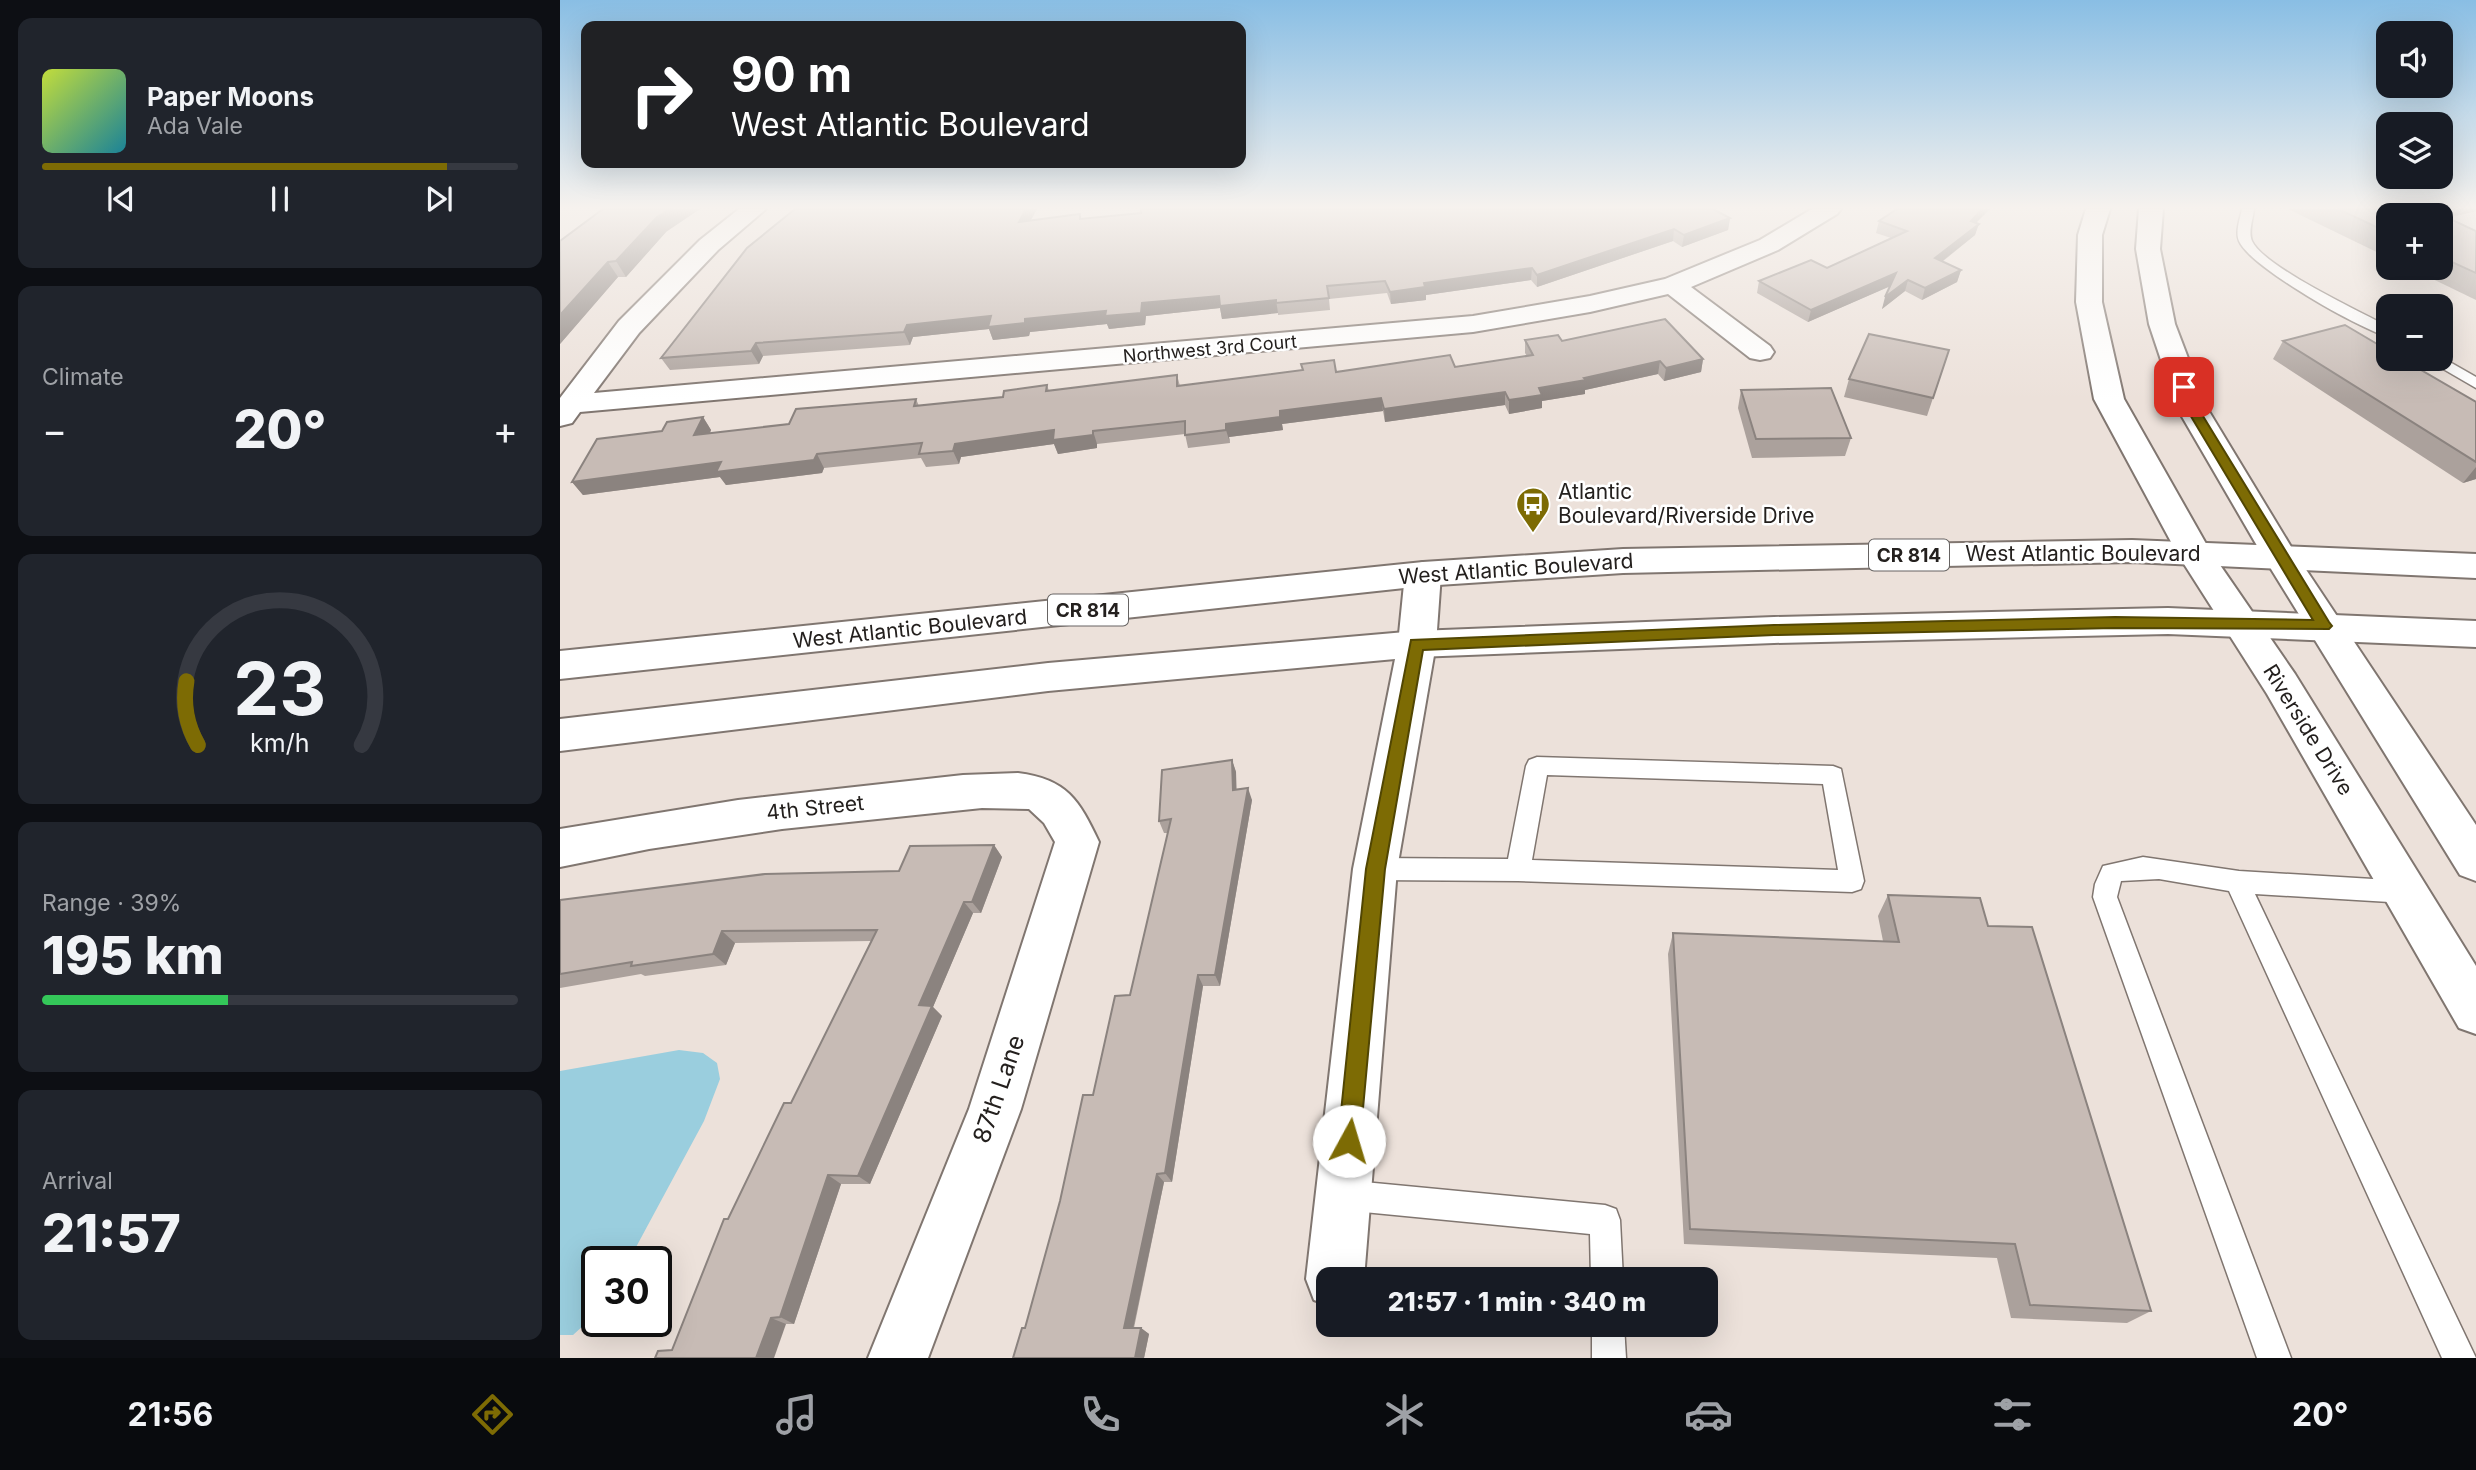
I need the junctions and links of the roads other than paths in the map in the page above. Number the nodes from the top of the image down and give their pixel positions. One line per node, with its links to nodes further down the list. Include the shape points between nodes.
1 (682, 272): 11 (street, via 629,327)
2 (1703, 272): 6 (street, Northwest 3rd Court)
3 (2089, 272): 12 (street, Riverside Drive, via 2089,302 2109,399)
4 (2152, 272): 13 (street, via 2162,324 2192,408)
5 (2281, 272): 7 (lane)
6 (1673, 285): 8 (street); 11 (street, Northwest 3rd Court, via 1473,324)
7 (2376, 326)
8 (1760, 352)
9 (2453, 370): 10 (lane)
10 (2476, 383)
11 (565, 411)
12 (2194, 553): 13 (street, West Atlantic Boulevard / CR 814); 15 (street, West Atlantic Boulevard / CR 814, via 1623,561); 16 (street, Riverside Drive)
13 (2280, 556): 14 (street, West Atlantic Boulevard / CR 814); 17 (street)
14 (2476, 566)
15 (1423, 574): 19 (street); 20 (street, West Atlantic Boulevard / CR 814)
16 (2241, 624): 17 (street); 19 (street, via 2168,621 1801,629); 28 (street, Riverside Drive)
17 (2324, 626): 18 (street); 24 (street)
18 (2476, 634)
19 (1417, 644): 21 (street, via 1048,677); 25 (street)
20 (560, 665)
21 (560, 735)
22 (1065, 815): 23 (street, 4th Street, via 1043,795 1001,789 758,813); 34 (street, 87th Lane, via 1077,842 1063,890 995,1109)
23 (560, 848)
24 (2476, 862)
25 (1375, 869): 26 (lane); 30 (street)
26 (1518, 870): 26 (lane, via 1741,877 1852,881 1833,775 1820,774 1537,766)
27 (2237, 882): 28 (lane); 36 (lane, via 2147,867 2125,868 2112,873 2105,897); 37 (lane)
28 (2406, 892): 29 (street, Riverside Drive)
29 (2476, 1011)
30 (1343, 1195): 31 (street); 32 (lane, via 1605,1220)
31 (1336, 1267)
32 (1607, 1267)
33 (1608, 1337): 35 (lane)
34 (898, 1358)
35 (1609, 1358)
36 (2274, 1358)
37 (2459, 1358)

